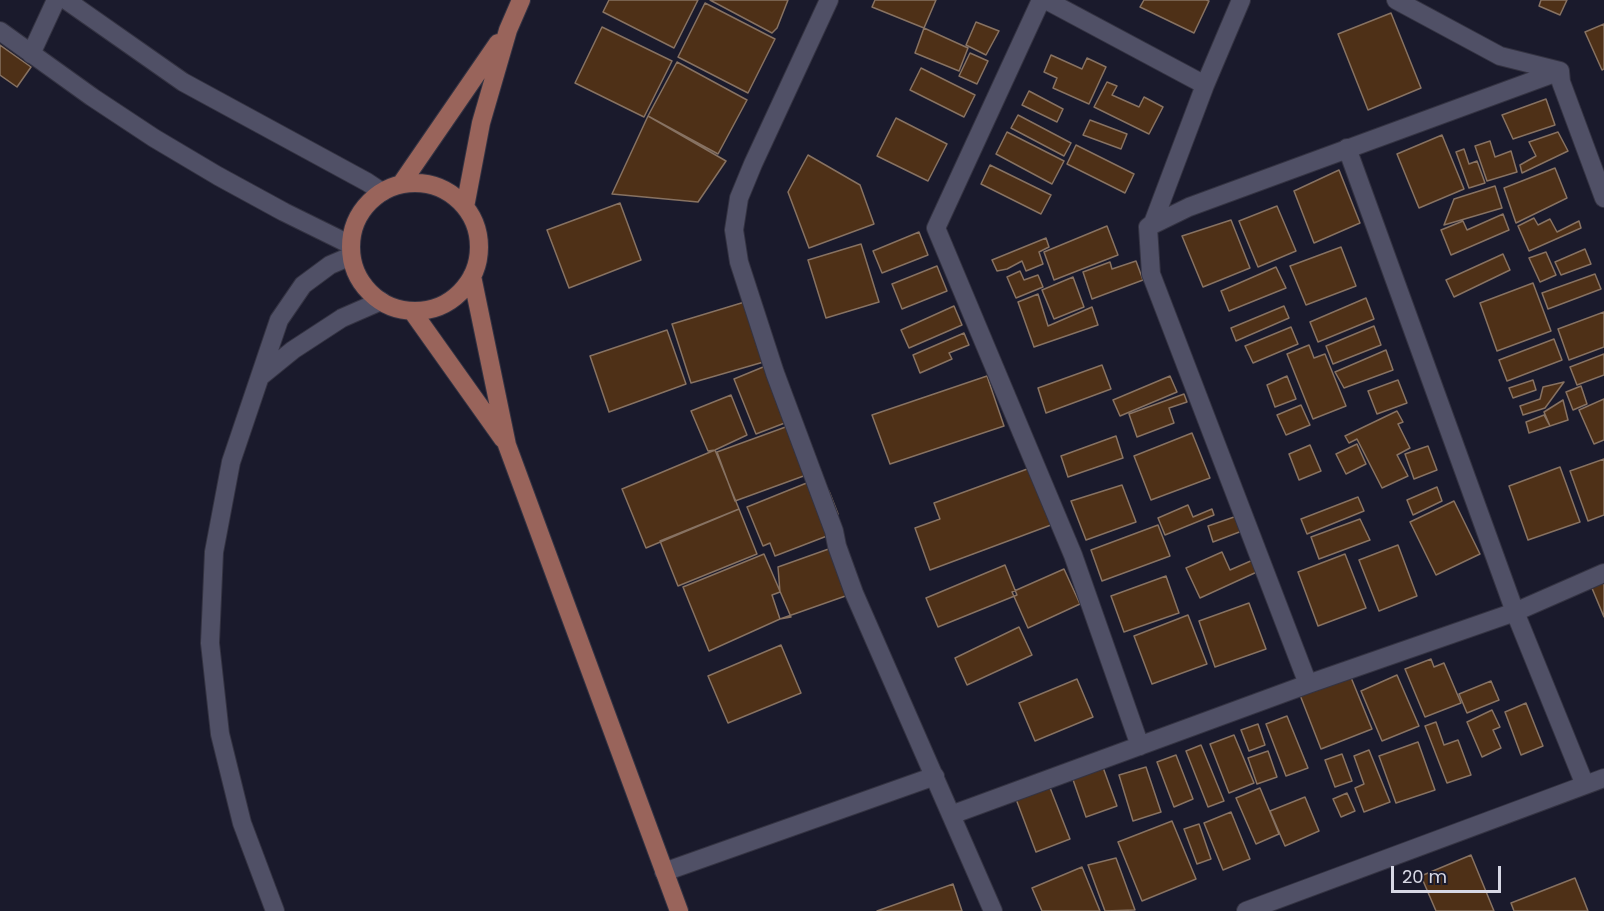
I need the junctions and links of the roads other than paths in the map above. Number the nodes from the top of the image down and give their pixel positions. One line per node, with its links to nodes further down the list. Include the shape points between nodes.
1 (56, 0): 11 (street)
2 (66, 0): 16 (street, via 183,82)
3 (521, 0): 9 (main road)
4 (829, 0): 30 (street, via 753,164 739,198 734,230 739,262 775,374 854,593)
5 (1041, 0): 29 (street, via 936,228 1072,555)
6 (1046, 0): 13 (street)
7 (1241, 0): 13 (street)
8 (1396, 0): 12 (street, via 1500,56)
9 (508, 30): 15 (main road); 18 (main road, via 481,123)
10 (0, 31): 11 (street)
11 (31, 54): 20 (street, via 154,138)
12 (1560, 70): 14 (street); 17 (street)
13 (1204, 86): 19 (street, via 1153,223)
14 (1347, 148): 19 (street, via 1189,207); 27 (street)
15 (401, 184): 16 (main road); 18 (main road, via 436,186)
16 (382, 192): 20 (main road, via 358,218)
17 (1604, 198)
18 (465, 207): 21 (main road, via 479,241)
19 (1148, 227): 28 (street, via 1151,274)
20 (351, 250): 22 (main road, via 357,274); 24 (street, via 303,285 279,320)
21 (472, 276): 23 (main road, via 448,303); 25 (main road)
22 (381, 301): 23 (main road); 24 (street, via 342,318)
23 (412, 311): 25 (main road)
24 (261, 376): 35 (street, via 231,462 214,552 210,643 220,734 242,823)
25 (507, 446): 34 (main road)
26 (1604, 573): 27 (street)
27 (1515, 612): 28 (street); 32 (street)
28 (1308, 684): 29 (street)
29 (1140, 746): 33 (street)
30 (935, 776): 33 (street); 34 (street)
31 (1604, 778): 32 (street)
32 (1585, 785): 38 (street)
33 (951, 815): 37 (street)
34 (664, 872): 36 (main road)
35 (275, 911)
36 (679, 911)
37 (993, 911)
38 (1246, 911)

